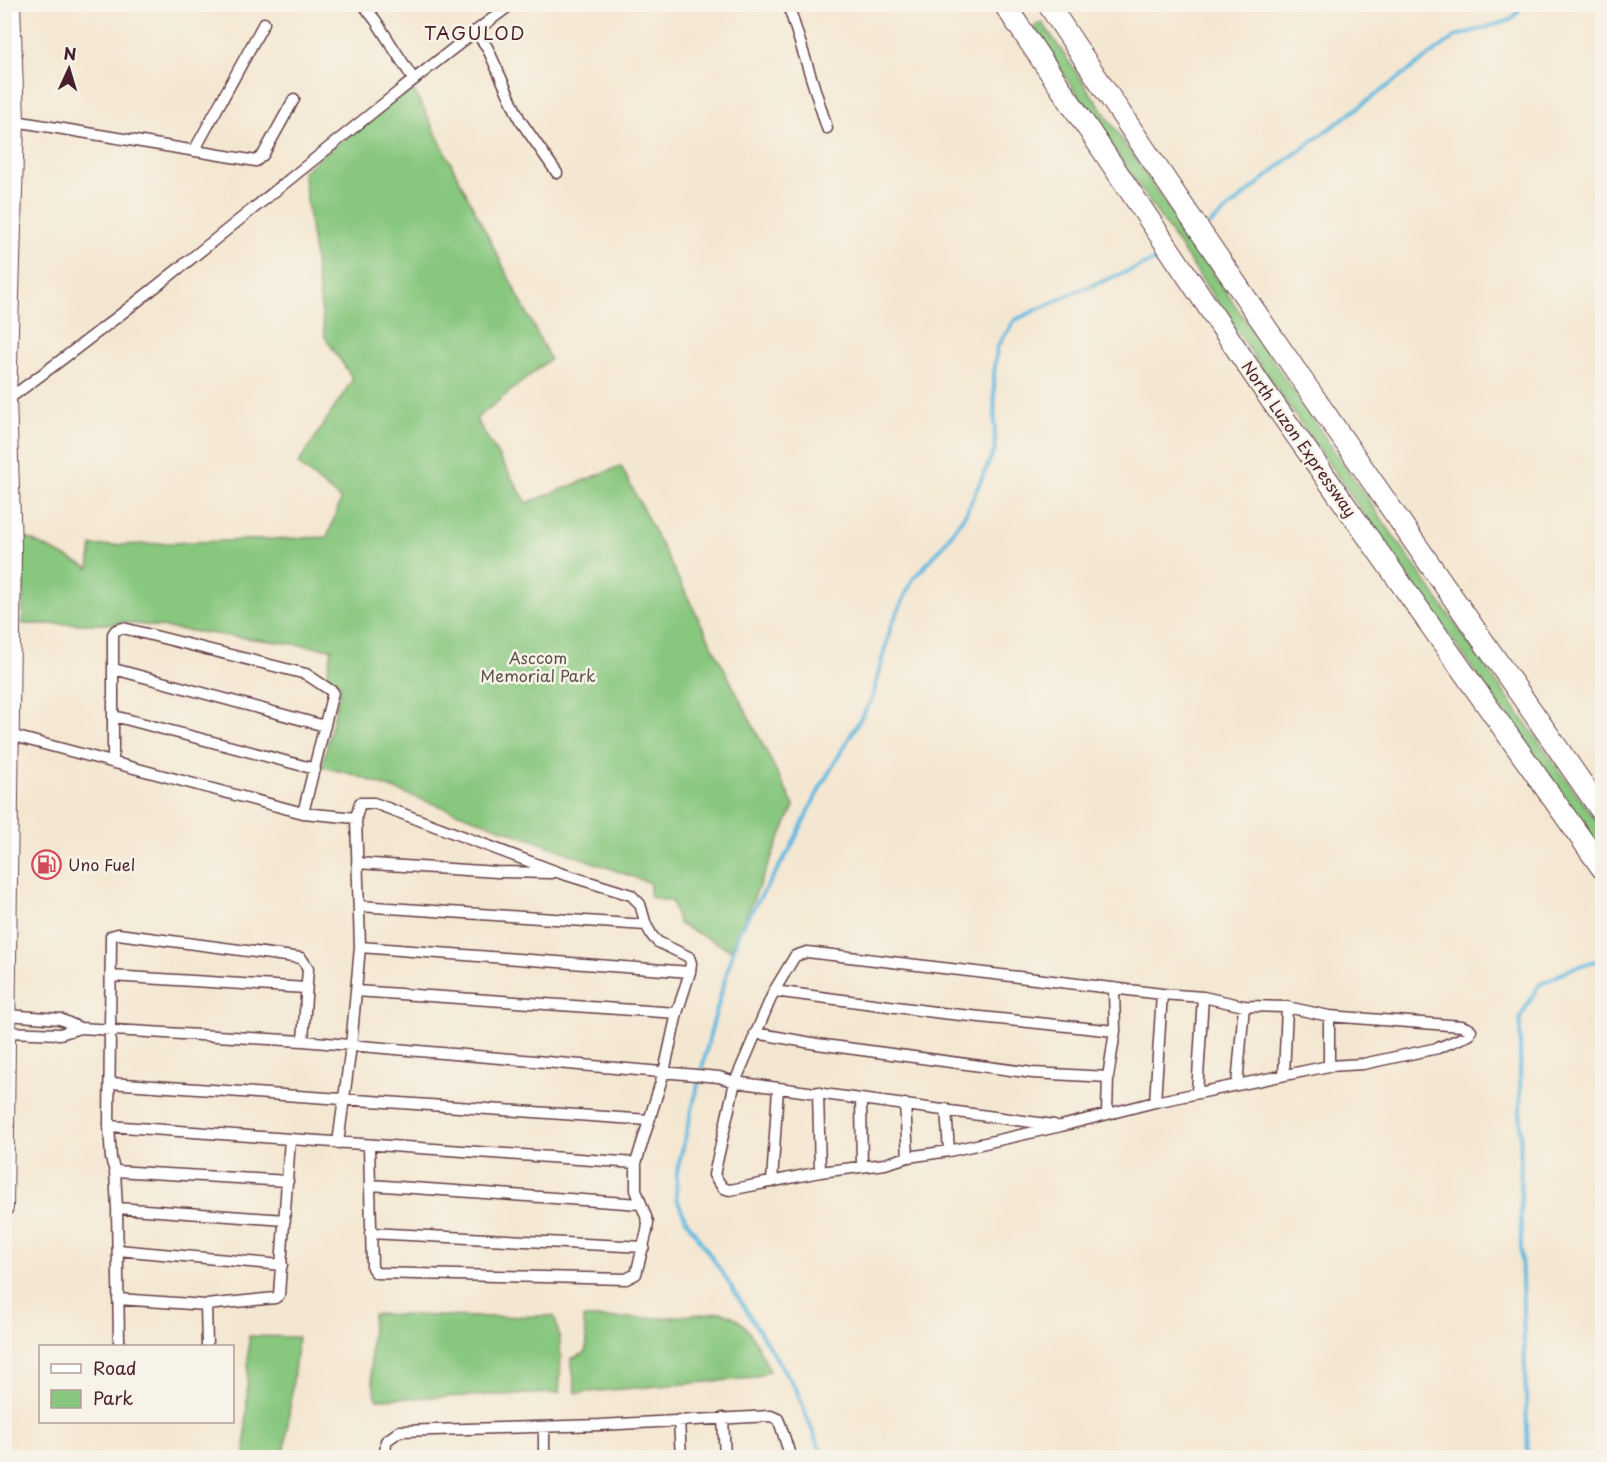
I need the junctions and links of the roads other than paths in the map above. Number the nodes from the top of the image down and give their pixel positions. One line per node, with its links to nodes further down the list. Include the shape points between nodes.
1 (11, 4): 10 (highway)
2 (363, 4): 9 (street)
3 (512, 4): 8 (street)
4 (788, 4): 13 (street)
5 (1004, 4): 27 (highway, North Luzon Expressway, via 1264,390)
6 (1048, 4): 24 (highway, via 1246,299)
7 (264, 23): 14 (street)
8 (475, 31): 9 (street); 15 (street, via 487,47 520,120)
9 (414, 80): 16 (street, via 79,348)
10 (9, 95): 12 (highway)
11 (294, 99): 14 (street, via 259,159)
12 (15, 121): 14 (street); 16 (highway)
13 (827, 128)
14 (194, 151)
15 (557, 173)
16 (8, 400): 20 (highway, via 12,547)
17 (114, 669): 18 (street); 19 (street); 19 (street, via 113,634 123,628 306,674 333,692)
18 (114, 716): 21 (street); 22 (street)
19 (326, 726): 22 (street)
20 (10, 735): 21 (street); 44 (highway)
21 (113, 763): 23 (street)
22 (315, 769): 23 (street)
23 (303, 813): 25 (street)
24 (1602, 813)
25 (356, 819): 26 (street); 28 (street, via 360,803 374,803)
26 (357, 863): 28 (street); 29 (street)
27 (1602, 868)
28 (560, 873): 30 (street, via 631,895 640,904)
29 (359, 906): 30 (street); 31 (street)
30 (646, 925): 32 (street, via 658,942 689,957)
31 (360, 947): 32 (street); 37 (street)
32 (690, 972): 42 (street)
33 (111, 976): 34 (street); 34 (street, via 109,942 111,936 118,934 301,958 308,968); 46 (street)
34 (306, 988): 49 (street)
35 (1114, 988): 36 (street, via 807,952 795,956); 38 (street); 47 (street)
36 (774, 991): 47 (street); 48 (street)
37 (356, 992): 42 (street); 50 (street)
38 (1162, 994): 39 (street); 63 (street)
39 (1203, 997): 40 (street); 60 (street)
40 (1244, 1006): 41 (street); 57 (street)
41 (1287, 1007): 43 (street); 53 (street)
42 (677, 1013): 52 (street)
43 (1329, 1016): 51 (street); 51 (street, via 1462,1026 1471,1030 1469,1035 1438,1048 1363,1064)
44 (7, 1023): 45 (street, via 60,1034); 45 (street, via 60,1019); 83 (highway)
45 (80, 1028): 46 (street)
46 (110, 1030): 49 (street); 56 (street)
47 (1115, 1031): 54 (street)
48 (755, 1033): 54 (street, via 1033,1072); 55 (street)
49 (303, 1041): 50 (street)
50 (351, 1046): 52 (street); 62 (street)
51 (1329, 1066): 53 (street)
52 (664, 1072): 55 (street); 67 (street)
53 (1284, 1075): 57 (street)
54 (1108, 1077): 66 (street)
55 (735, 1082): 58 (street); 80 (street, via 714,1175 723,1188 730,1190)
56 (110, 1083): 62 (street); 68 (street)
57 (1237, 1085): 60 (street)
58 (777, 1088): 59 (street); 80 (street)
59 (818, 1092): 61 (street); 78 (street)
60 (1197, 1093): 63 (street)
61 (861, 1099): 64 (street); 76 (street)
62 (344, 1100): 67 (street); 71 (street)
63 (1155, 1102): 66 (street)
64 (904, 1104): 65 (street); 74 (street)
65 (946, 1109): 69 (street); 73 (street)
66 (1107, 1113): 69 (street)
67 (649, 1120): 75 (street)
68 (110, 1126): 70 (street); 77 (street, via 111,1159)
69 (1061, 1126): 73 (street)
70 (290, 1140): 71 (street); 79 (street)
71 (338, 1143): 72 (street)
72 (369, 1146): 75 (street); 81 (street)
73 (949, 1151): 74 (street)
74 (908, 1157): 76 (street)
75 (636, 1163): 82 (street)
76 (862, 1167): 78 (street)
77 (116, 1171): 79 (street); 84 (street)
78 (820, 1172): 80 (street)
79 (288, 1181): 85 (street)
80 (772, 1182)
81 (370, 1185): 82 (street); 86 (street)
82 (640, 1204): 87 (street, via 648,1222)
83 (4, 1208)
84 (117, 1208): 85 (street); 88 (street)
85 (285, 1220): 89 (street)
86 (370, 1233): 87 (street); 87 (street, via 372,1268 383,1274 626,1279 636,1274)
87 (644, 1247)
88 (117, 1250): 89 (street); 90 (street)
89 (282, 1265): 91 (street, via 279,1295 275,1298)
90 (118, 1299): 91 (street); 92 (street)
91 (206, 1305): 93 (street)
92 (120, 1345)
93 (207, 1345)
94 (723, 1418): 95 (street); 100 (street); 101 (street, via 778,1419)
95 (679, 1420): 96 (street); 99 (street)
96 (544, 1427): 97 (street, via 400,1431 386,1442); 98 (street)
97 (385, 1458)
98 (544, 1458)
99 (681, 1458)
100 (725, 1458)
101 (791, 1458)

